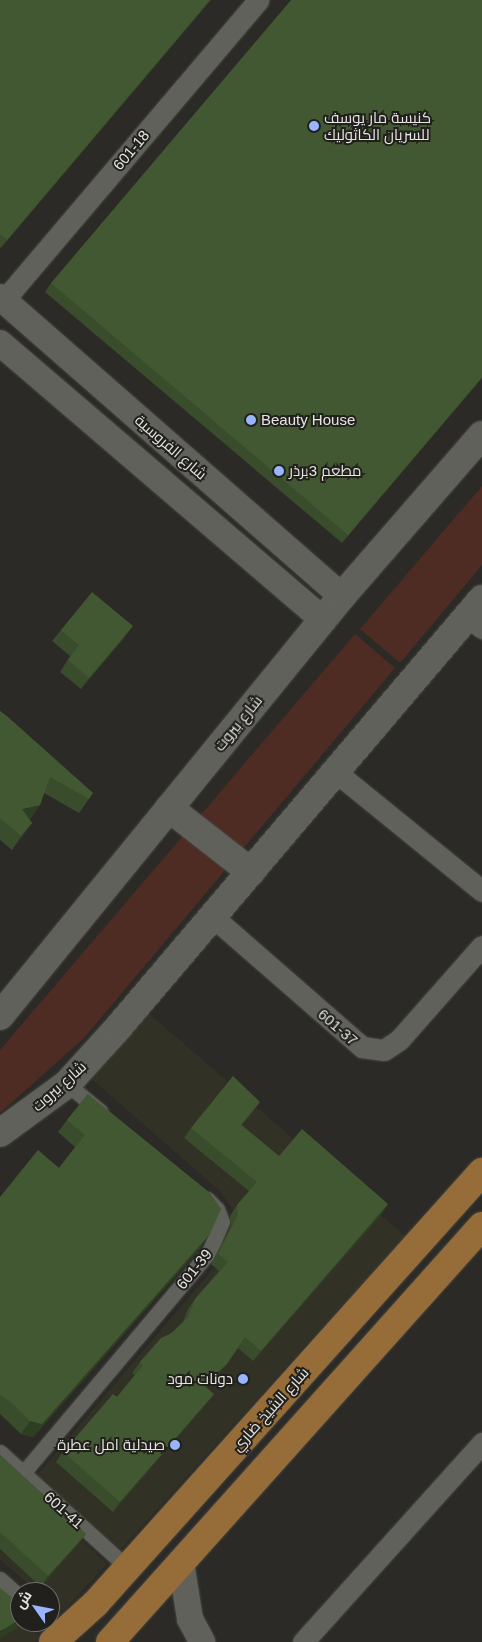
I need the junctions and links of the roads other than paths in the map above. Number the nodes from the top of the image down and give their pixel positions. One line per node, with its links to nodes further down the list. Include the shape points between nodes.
1 (258, 0): 2 (street, 601-18)
2 (2, 299): 4 (street, شارع الفروسية)
3 (0, 342): 5 (street)
4 (124, 406): 5 (street); 7 (street, شارع الفروسية)
5 (101, 430): 9 (street)
6 (482, 435): 7 (main road, شارع بيروت)
7 (342, 596): 9 (main road, شارع بيروت)
8 (477, 614): 10 (main road, شارع بيروت)
9 (323, 620): 11 (main road, شارع بيروت)
10 (337, 773): 12 (main road, شارع بيروت); 13 (street)
11 (169, 808): 12 (main road); 16 (main road, شارع بيروت)
12 (251, 872): 14 (main road, شارع بيروت)
13 (482, 891)
14 (212, 917): 15 (street, 601-37, via 362,1047 384,1050 399,1040); 17 (main road, شارع بيروت)
15 (482, 946)
16 (0, 1016)
17 (66, 1084): 18 (street); 19 (main road, شارع بيروت)
18 (111, 1120)
19 (0, 1133)
20 (482, 1172): 27 (main road, شارع الشيخ ضاري)
21 (192, 1187): 25 (street, 601-39, via 217,1209 222,1222 209,1252)
22 (482, 1226): 26 (main road)
23 (482, 1444): 33 (street)
24 (0, 1452): 25 (street, 601-41)
25 (23, 1473): 27 (street, 601-41)
26 (181, 1562): 31 (main road); 32 (street, via 190,1619)
27 (128, 1568): 30 (main road, شارع الشيخ ضاري)
28 (0, 1579): 29 (street)
29 (10, 1588)
30 (55, 1633)
31 (110, 1642)
32 (202, 1642)
33 (303, 1642)

